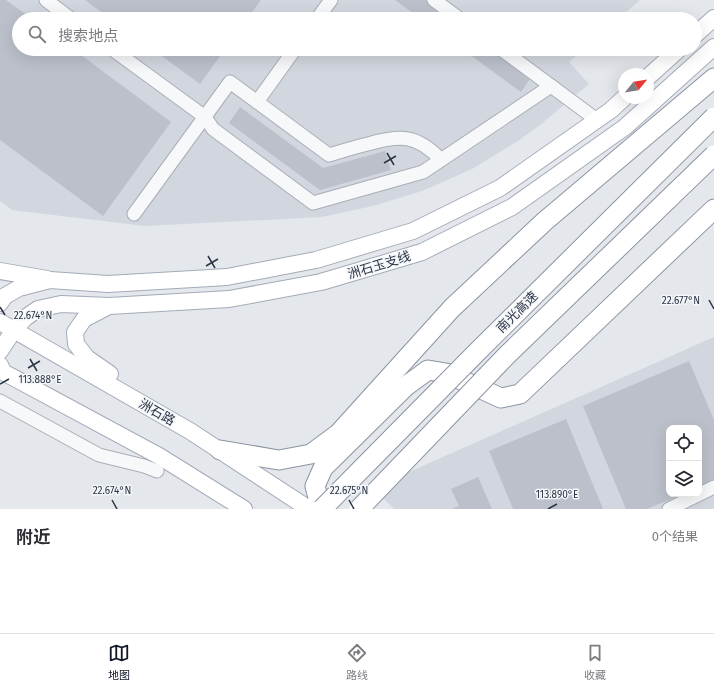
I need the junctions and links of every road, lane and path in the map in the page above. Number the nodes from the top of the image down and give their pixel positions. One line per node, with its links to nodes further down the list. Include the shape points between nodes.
1 (46, 0): 4 (street)
2 (331, 0): 5 (street)
3 (434, 0): 6 (street)
4 (62, 12)
5 (322, 12)
6 (450, 12)
7 (714, 18): 8 (main road)
8 (702, 29)
9 (714, 47): 29 (main road, 洲石玉支线, via 625,127 512,207 422,252 321,282 229,299)
10 (122, 56): 19 (street)
11 (291, 56): 17 (street)
12 (510, 56): 16 (street)
13 (671, 56): 14 (main road)
14 (654, 72)
15 (714, 78): 35 (highway, via 545,221 452,308 333,438 311,454 279,460)
16 (551, 86): 21 (street); 23 (street)
17 (257, 102): 19 (street, via 230,82); 23 (street, via 329,155 390,138 402,138 424,145)
18 (618, 103): 21 (main road, 洲石玉支线)
19 (205, 117): 23 (street, via 213,129 313,203 423,172); 25 (street)
20 (714, 117): 40 (highway, 南光高速, bridge)
21 (597, 120): 27 (main road, 洲石玉支线, via 500,188 413,231 316,260 227,277 108,284)
22 (714, 155): 41 (highway, 南光高速, bridge, via 506,356)
23 (441, 160)
24 (714, 209): 40 (highway, via 520,394 501,398 446,373 428,370 406,386 324,468 315,486)
25 (134, 214)
26 (0, 271): 27 (main road)
27 (50, 280): 28 (main road, 洲石玉支线, via 19,288 5,296)
28 (0, 303)
29 (109, 306): 30 (main road, 洲石玉支线, via 61,304 38,309); 34 (main road, via 84,318 75,332 76,344 87,358)
30 (7, 326): 31 (main road, 洲石玉支线); 34 (main road, 洲石路)
31 (0, 351)
32 (0, 365): 38 (main road, via 3,372 159,456)
33 (0, 401): 36 (street, via 99,455)
34 (190, 431): 35 (main road, 洲石路)
35 (220, 450): 39 (main road, 洲石路)
36 (157, 471)
37 (714, 487): 42 (street)
38 (244, 509)
39 (309, 509)
40 (321, 509)
41 (359, 509)
42 (669, 509)

